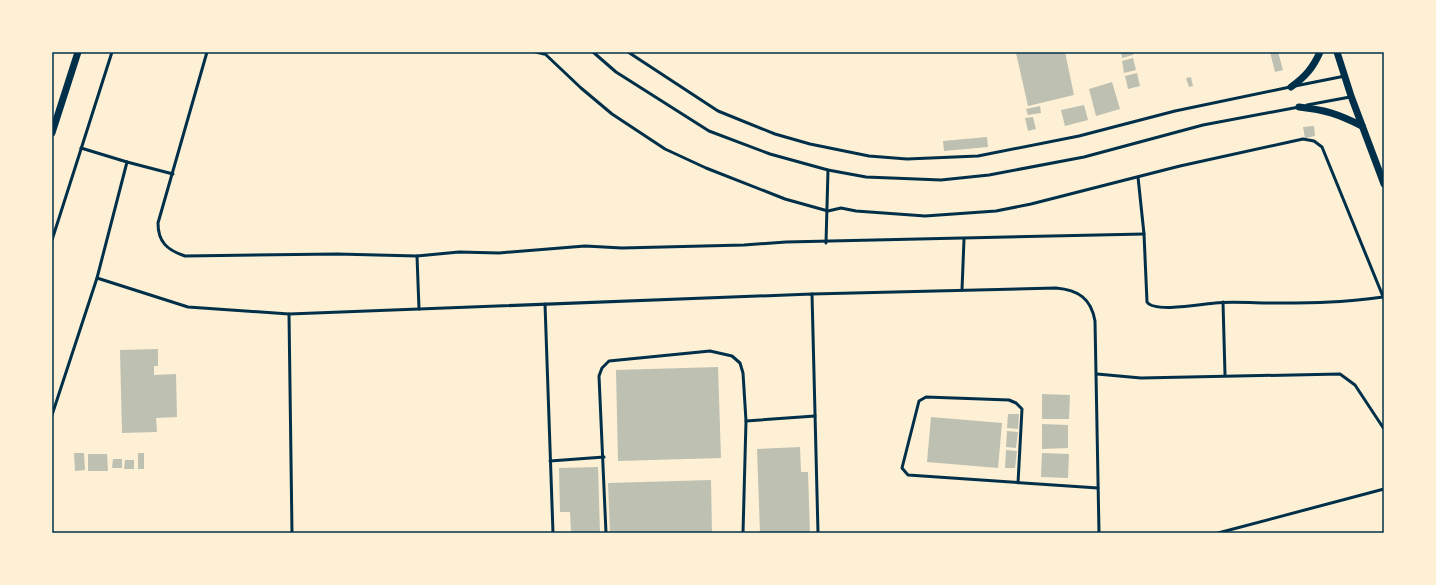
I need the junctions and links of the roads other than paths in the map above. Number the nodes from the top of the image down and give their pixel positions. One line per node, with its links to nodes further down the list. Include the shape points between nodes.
1 (78, 52): 15 (street)
2 (112, 52): 16 (lane)
3 (207, 52): 19 (lane)
4 (536, 52): 9 (lane)
5 (593, 52): 18 (lane, via 616,72 708,131 770,154)
6 (628, 52): 11 (lane, via 718,112 810,144 869,156 907,159 978,156 1080,136 1175,111)
7 (1320, 52): 11 (street, via 1313,68)
8 (1337, 52): 10 (street)
9 (544, 53): 22 (lane, via 612,114 665,149 772,194)
10 (1345, 76): 11 (lane); 12 (street)
11 (1291, 87)
12 (1351, 96): 13 (lane); 14 (street)
13 (1299, 107): 14 (street, via 1323,109); 18 (lane, via 1203,126 1084,157 989,176 917,180 866,177)
14 (1362, 126): 21 (street)
15 (52, 132)
16 (81, 148): 17 (lane); 25 (lane)
17 (127, 162): 19 (lane); 28 (lane)
18 (828, 170): 22 (lane)
19 (173, 174): 27 (lane, via 158,223 158,232 166,247 175,253 195,257 337,254)
20 (1138, 177): 22 (lane, via 996,211 925,216 840,208); 23 (lane); 31 (lane, via 1303,139 1314,141 1322,147)
21 (1384, 184)
22 (828, 211): 26 (lane)
23 (1144, 234): 24 (lane); 32 (lane, via 1149,305 1186,306)
24 (964, 239): 26 (lane); 29 (lane)
25 (52, 240)
26 (826, 242): 27 (lane, via 622,248 585,246)
27 (417, 256): 34 (lane)
28 (98, 278): 35 (lane, via 188,307); 38 (lane)
29 (962, 290): 30 (lane); 36 (lane, via 1056,288 1082,295 1094,311)
30 (812, 294): 33 (lane); 39 (lane)
31 (1383, 298): 32 (lane, via 1348,302)
32 (1223, 302): 37 (lane)
33 (545, 304): 34 (lane); 43 (lane)
34 (418, 309): 35 (lane)
35 (289, 314): 47 (lane)
36 (1097, 374): 37 (lane, via 1141,378); 45 (lane)
37 (1225, 375): 41 (lane, via 1333,373 1347,377)
38 (52, 415)
39 (815, 416): 40 (lane); 51 (lane)
40 (746, 421): 42 (lane, via 743,373 740,363 732,356 710,351 609,362 602,368 599,376); 50 (lane)
41 (1384, 429)
42 (604, 457): 43 (lane); 49 (lane)
43 (550, 461): 48 (lane)
44 (1018, 482): 44 (lane, via 908,474 902,468 919,401 926,397 1008,400 1016,403 1022,409); 45 (lane)
45 (1098, 488): 52 (lane)
46 (1384, 489): 53 (lane)
47 (292, 533)
48 (553, 533)
49 (606, 533)
50 (743, 533)
51 (818, 533)
52 (1099, 533)
53 (1218, 533)

